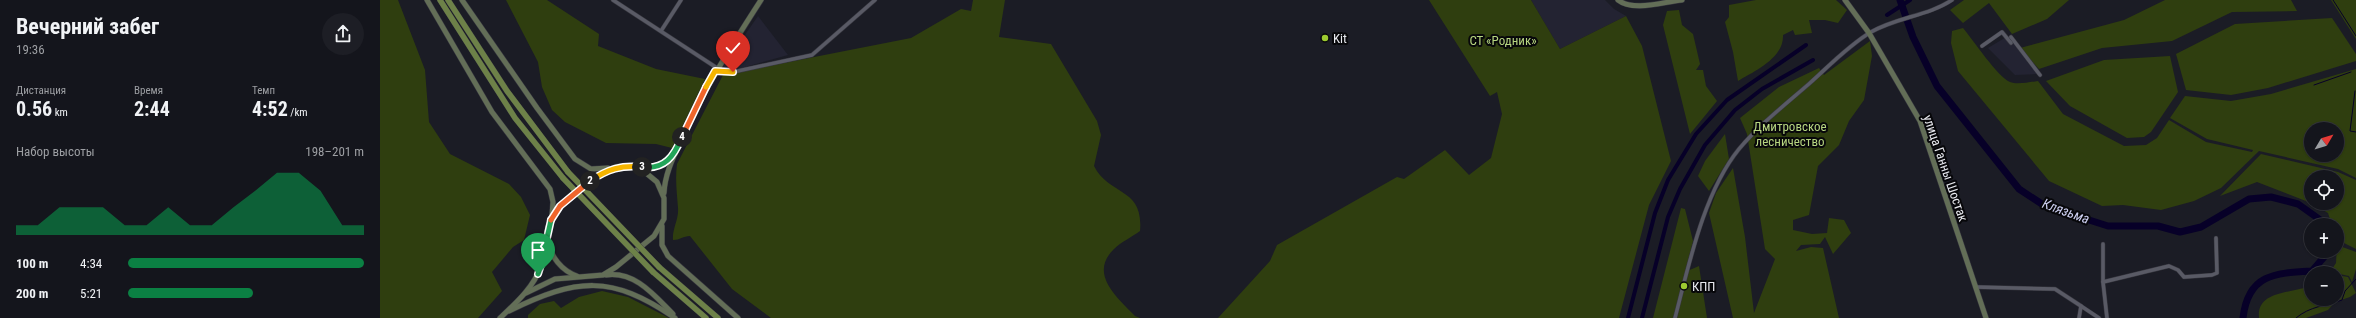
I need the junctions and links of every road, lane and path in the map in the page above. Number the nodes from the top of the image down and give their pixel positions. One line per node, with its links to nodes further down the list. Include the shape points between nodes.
1 (427, 0): 24 (main road, via 492,112 550,189 553,202)
2 (440, 0): 38 (main road, bridge, via 515,118 563,178 653,272)
3 (448, 0): 39 (main road, bridge, via 507,91 568,172 659,267)
4 (462, 0): 21 (main road, via 575,159 591,169)
5 (613, 0): 13 (street)
6 (681, 0): 13 (street)
7 (761, 0): 18 (main road)
8 (876, 0): 18 (street, via 812,55 733,72)
9 (1618, 0): 10 (main road, via 1624,5 1637,6)
10 (1682, 0)
11 (1845, 0): 14 (main road, улица Ганны Шостак)
12 (1952, 0): 14 (street)
13 (661, 31): 18 (street)
14 (1869, 33): 32 (main road, улица Ганны Шостак, via 1920,121); 41 (street, via 1756,129 1738,150 1714,190)
15 (2011, 37): 19 (street)
16 (2012, 43): 17 (street, via 2002,32)
17 (1982, 46)
18 (716, 70): 20 (main road, via 695,108)
19 (2040, 75)
20 (675, 154): 22 (main road, via 669,161 655,167); 23 (main road, via 667,174)
21 (620, 166): 22 (main road); 24 (main road, via 588,183 560,206)
22 (633, 166): 23 (main road, via 651,175)
23 (664, 198): 25 (main road)
24 (550, 220): 26 (main road)
25 (662, 223): 29 (main road, via 654,236); 40 (main road, via 662,245 668,256)
26 (547, 234): 30 (main road, via 550,250 559,264); 33 (main road, via 541,265)
27 (2216, 238): 31 (street, via 2217,273 2212,275 2184,277 2178,270 2169,266)
28 (2103, 244): 31 (street)
29 (603, 275): 30 (main road); 37 (main road, via 618,274 636,280)
30 (583, 278): 33 (main road, via 555,279)
31 (2104, 282): 45 (street)
32 (1975, 287): 34 (street, via 2055,289); 42 (main road, улица Ганны Шостак)
33 (525, 294): 35 (main road)
34 (2081, 306): 43 (street); 44 (street)
35 (505, 313): 36 (main road); 37 (main road, via 546,293 568,287 594,285 618,288 649,300)
36 (500, 318)
37 (677, 318)
38 (706, 318)
39 (718, 318)
40 (738, 318)
41 (1675, 318)
42 (1986, 318)
43 (2079, 318)
44 (2099, 318)
45 (2107, 318)

